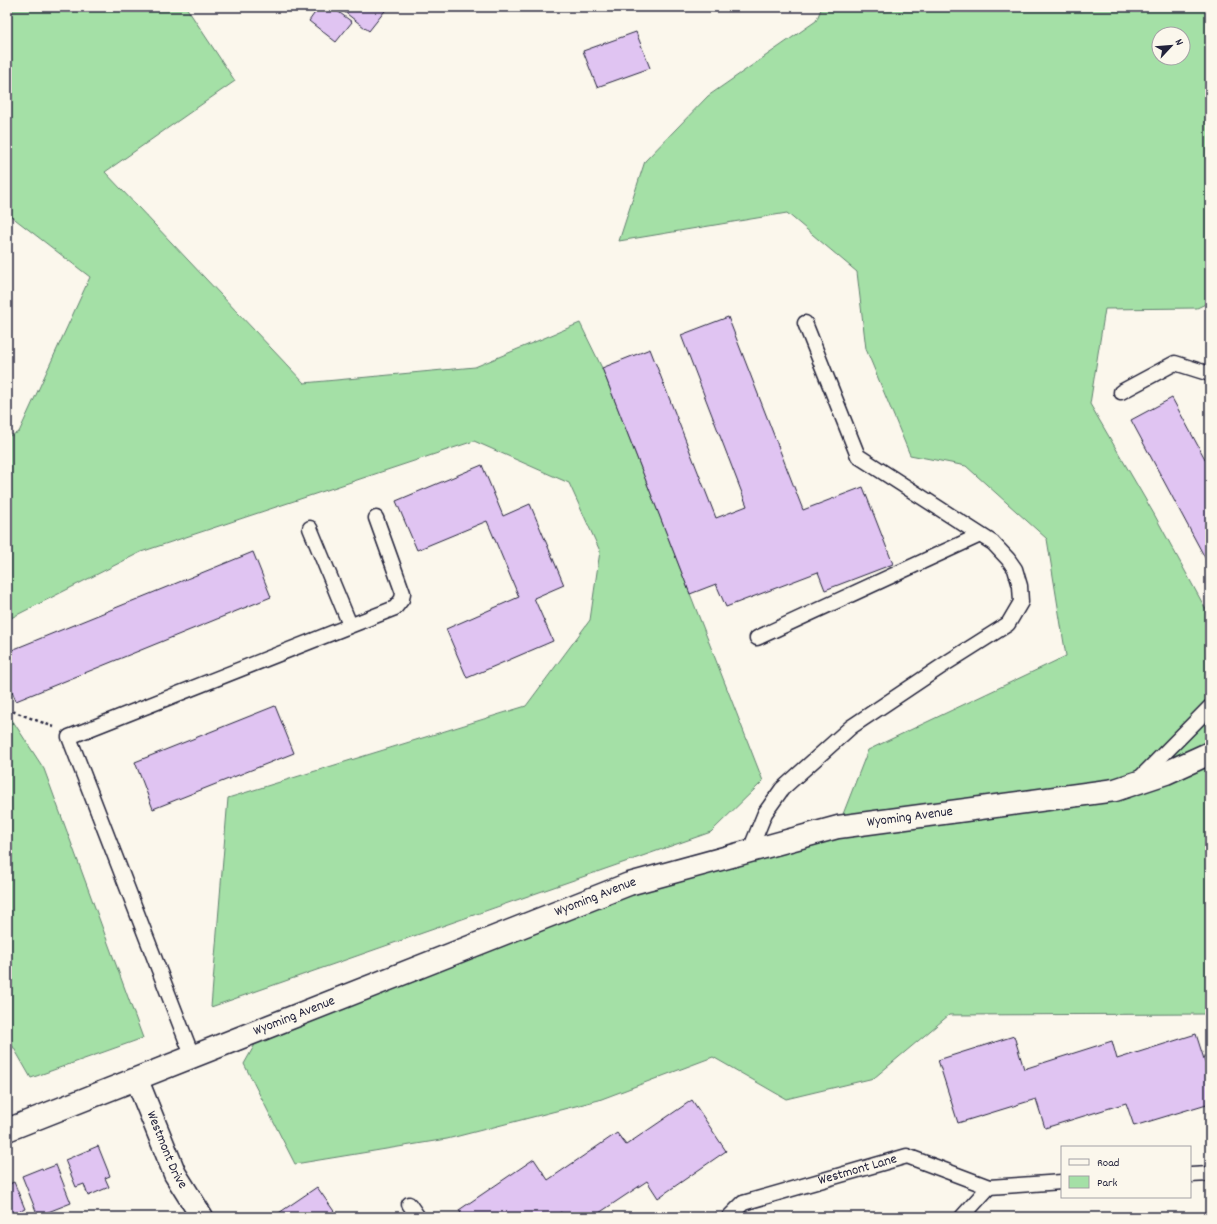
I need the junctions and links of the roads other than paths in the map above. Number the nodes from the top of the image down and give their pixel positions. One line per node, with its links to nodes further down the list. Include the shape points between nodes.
1 (805, 323): 6 (lane, via 858,456)
2 (1210, 374): 3 (lane, via 1175,363)
3 (1121, 392)
4 (376, 518): 7 (lane, via 404,596 395,608)
5 (310, 528): 7 (lane)
6 (978, 536): 8 (lane); 12 (lane, via 993,544 1015,569 1021,602 1008,624 851,727 782,789 766,813)
7 (350, 626): 13 (lane, via 69,737)
8 (757, 638)
9 (1210, 707): 11 (lane)
10 (1210, 753): 11 (street, Wyoming Avenue, via 1166,773)
11 (1135, 783): 12 (street, Wyoming Avenue, via 1115,790 838,827)
12 (750, 850): 13 (street, Wyoming Avenue, via 629,884)
13 (193, 1058): 14 (street, Wyoming Avenue)
14 (137, 1080): 15 (street, Wyoming Avenue); 21 (street, Westmont Drive, via 175,1174)
15 (7, 1130)
16 (1210, 1174): 17 (lane)
17 (1191, 1175)
18 (1061, 1182): 19 (lane, Westmont Lane)
19 (989, 1187): 23 (lane, Westmont Lane, via 907,1156 743,1203); 24 (lane)
20 (409, 1204): 22 (lane)
21 (202, 1217)
22 (418, 1217)
23 (729, 1217)
24 (962, 1217)

